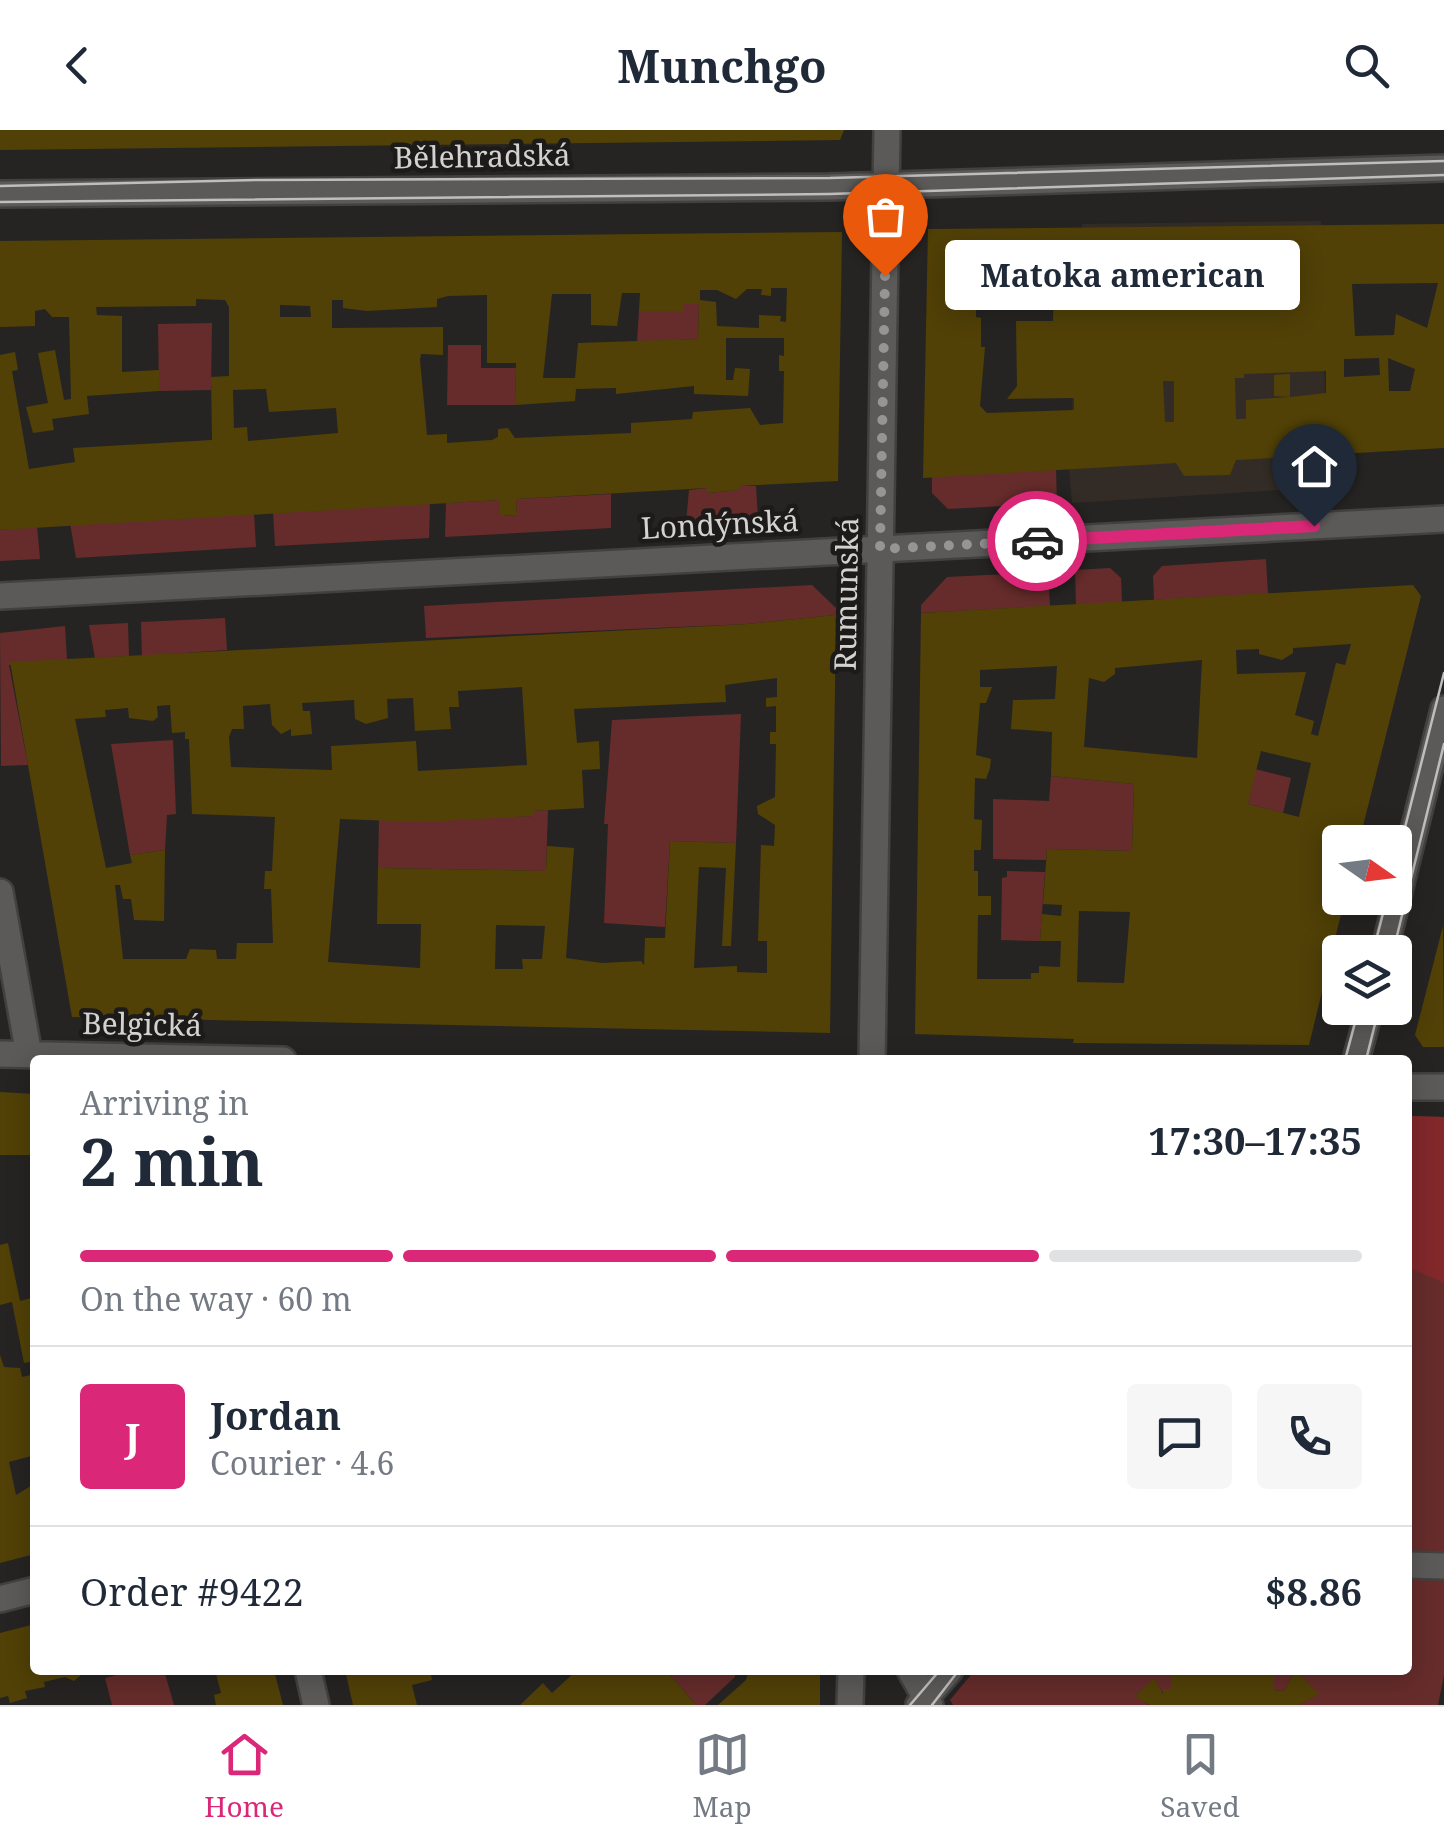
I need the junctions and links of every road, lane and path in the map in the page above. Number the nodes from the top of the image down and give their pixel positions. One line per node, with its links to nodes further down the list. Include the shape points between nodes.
1 (887, 130): 3 (street, Rumunská)
2 (1444, 168): 3 (street, Bělehradská)
3 (886, 185): 4 (street, Bělehradská); 6 (street, Rumunská)
4 (0, 194)
5 (1444, 519): 6 (street, Londýnská)
6 (880, 549): 7 (street, Londýnská); 15 (street, Rumunská)
7 (0, 596)
8 (1444, 709): 10 (street)
9 (0, 892): 13 (street)
10 (1388, 935)
11 (1365, 1025): 16 (street)
12 (0, 1054): 13 (street, Belgická)
13 (29, 1054): 14 (street, Belgická)
14 (56, 1055)
15 (872, 1055)
16 (1357, 1055)
17 (1412, 1087): 18 (street)
18 (1444, 1087)
19 (1412, 1566): 20 (street)
20 (1444, 1566)
21 (30, 1591): 22 (street)
22 (0, 1599)
23 (309, 1675): 28 (street)
24 (851, 1675): 29 (street)
25 (912, 1675): 27 (street)
26 (946, 1675): 27 (street)
27 (925, 1702)
28 (316, 1705)
29 (850, 1705)

